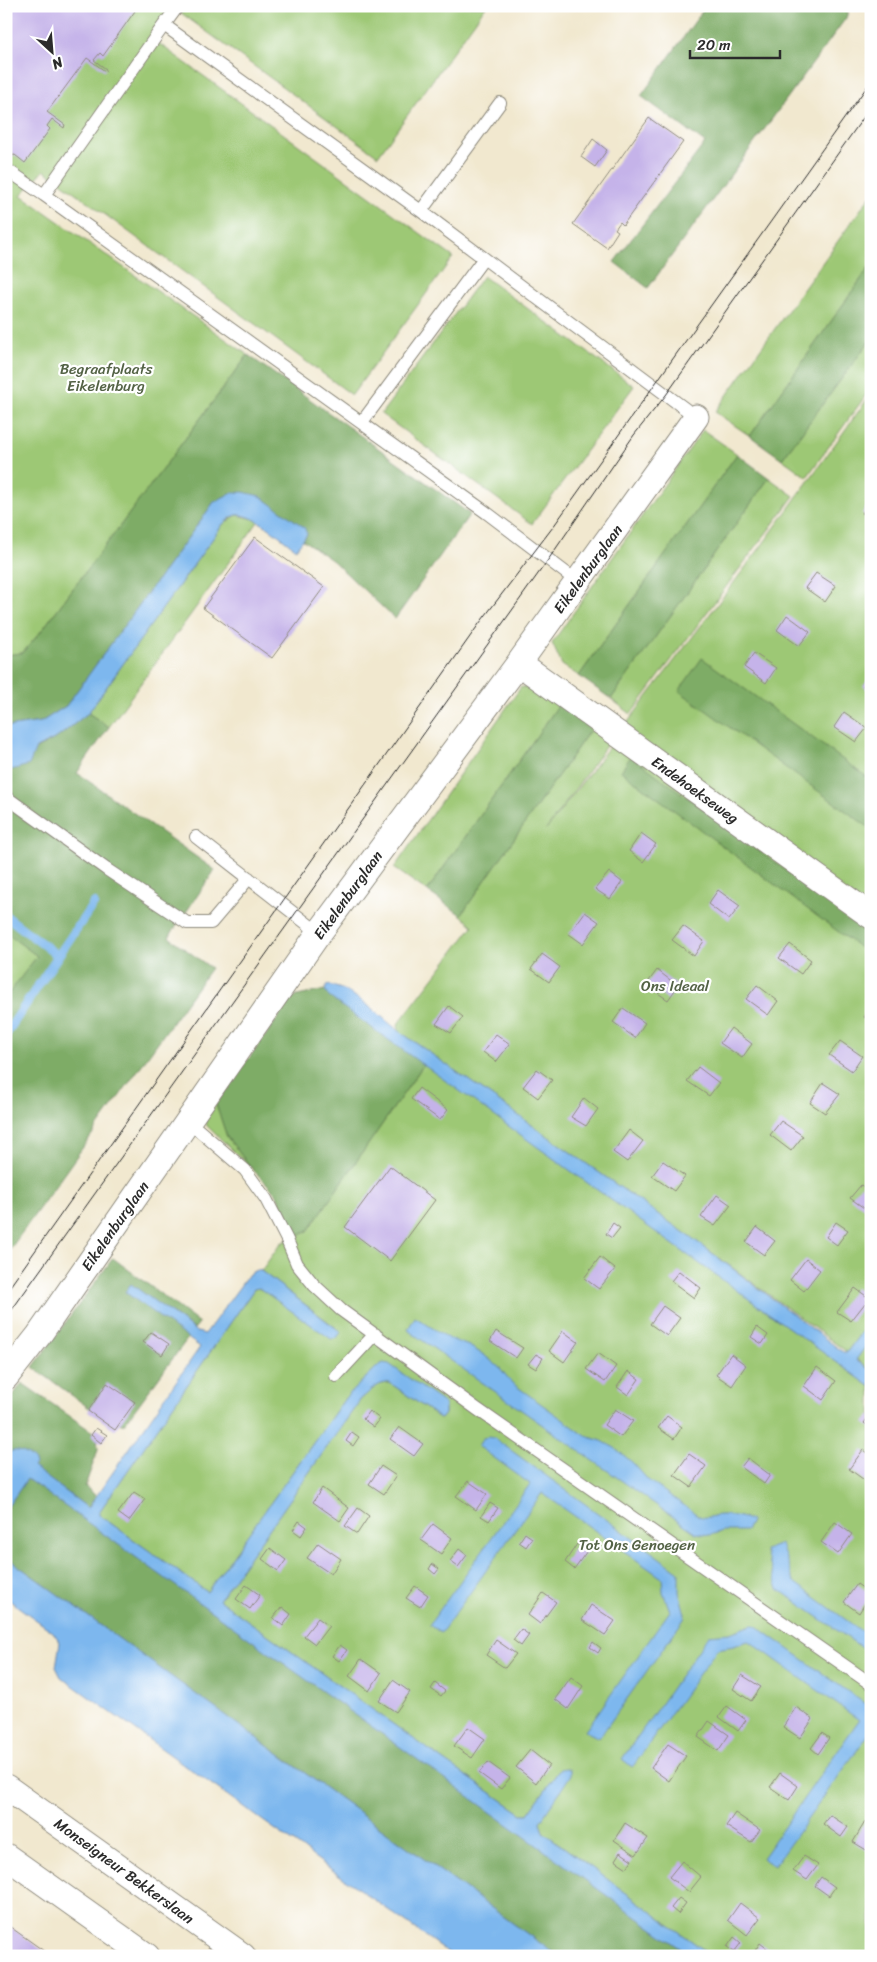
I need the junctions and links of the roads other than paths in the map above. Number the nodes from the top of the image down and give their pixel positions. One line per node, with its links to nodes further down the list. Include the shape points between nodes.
1 (178, 6): 2 (lane)
2 (164, 25): 5 (lane); 6 (lane)
3 (500, 103): 6 (lane)
4 (6, 169): 5 (lane)
5 (44, 195): 9 (lane)
6 (421, 211): 7 (lane)
7 (484, 258): 8 (lane); 9 (lane)
8 (696, 417): 10 (street, Eikelenburglaan)
9 (362, 422): 10 (lane)
10 (578, 582): 11 (street, Eikelenburglaan)
11 (520, 663): 15 (street, Endehoekseweg); 16 (street, Eikelenburglaan)
12 (6, 797): 14 (lane, via 187,923 211,924)
13 (196, 837): 14 (lane)
14 (249, 878): 16 (lane)
15 (871, 916)
16 (319, 933): 17 (street, Eikelenburglaan)
17 (188, 1121): 18 (lane, via 245,1170 266,1199 297,1264 314,1285 341,1310); 20 (street, Eikelenburglaan, via 39,1335)
18 (375, 1334): 19 (lane); 21 (lane)
19 (336, 1376)
20 (6, 1377)
21 (871, 1684)
22 (6, 1787): 25 (street, Monseigneur Bekkerslaan)
23 (6, 1856): 24 (street)
24 (147, 1956)
25 (243, 1956)

